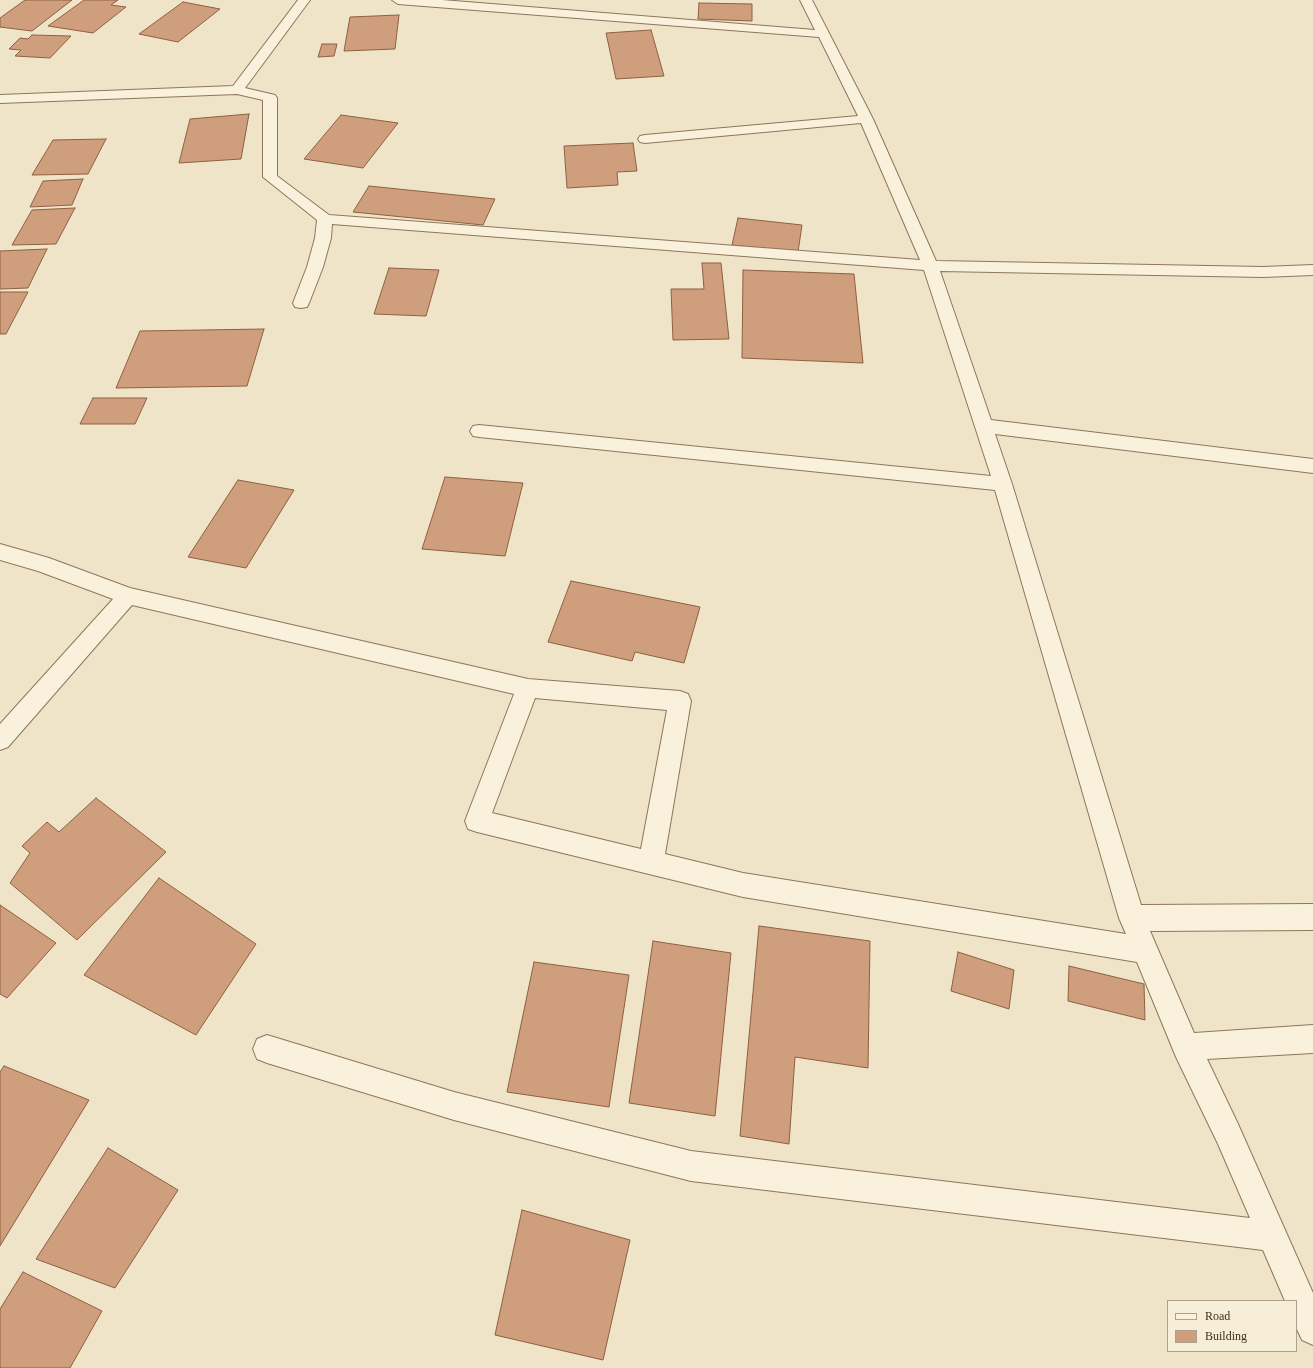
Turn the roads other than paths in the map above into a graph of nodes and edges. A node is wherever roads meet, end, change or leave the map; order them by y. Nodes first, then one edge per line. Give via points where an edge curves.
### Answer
1 (304, 0) edge
2 (398, 0) edge
3 (806, 0) edge
4 (822, 34) junction
5 (237, 90) junction
6 (0, 99) edge
7 (866, 119) junction
8 (645, 139) dead end
9 (325, 219) junction
10 (930, 266) junction
11 (1313, 270) edge
12 (301, 302) dead end
13 (984, 426) junction
14 (479, 431) dead end
15 (1313, 466) edge
16 (1003, 484) junction
17 (0, 552) edge
18 (128, 596) junction
19 (528, 688) junction
20 (0, 740) edge
21 (651, 863) junction
22 (1313, 917) edge
23 (1132, 918) junction
24 (1145, 950) junction
25 (1313, 1039) edge
26 (1186, 1048) junction
27 (267, 1049) dead end
28 (1272, 1236) junction
29 (1313, 1329) edge

1 - 5 street
2 - 4 street
3 - 4 street
4 - 7 street
5 - 6 street
5 - 9 street via 270,98 270,177
7 - 8 street
7 - 10 street
9 - 10 street
9 - 12 street via 315,267
10 - 11 street via 1263,272
10 - 13 street
13 - 15 street
13 - 16 street
14 - 16 street
16 - 23 street
17 - 18 street via 42,564
18 - 19 street
18 - 20 street
19 - 21 street via 680,700
19 - 21 street via 477,821
21 - 24 street via 743,885
22 - 23 street
23 - 24 street
24 - 26 street
25 - 26 street
26 - 28 street via 1228,1134
27 - 28 street via 454,1106 691,1166
28 - 29 street

